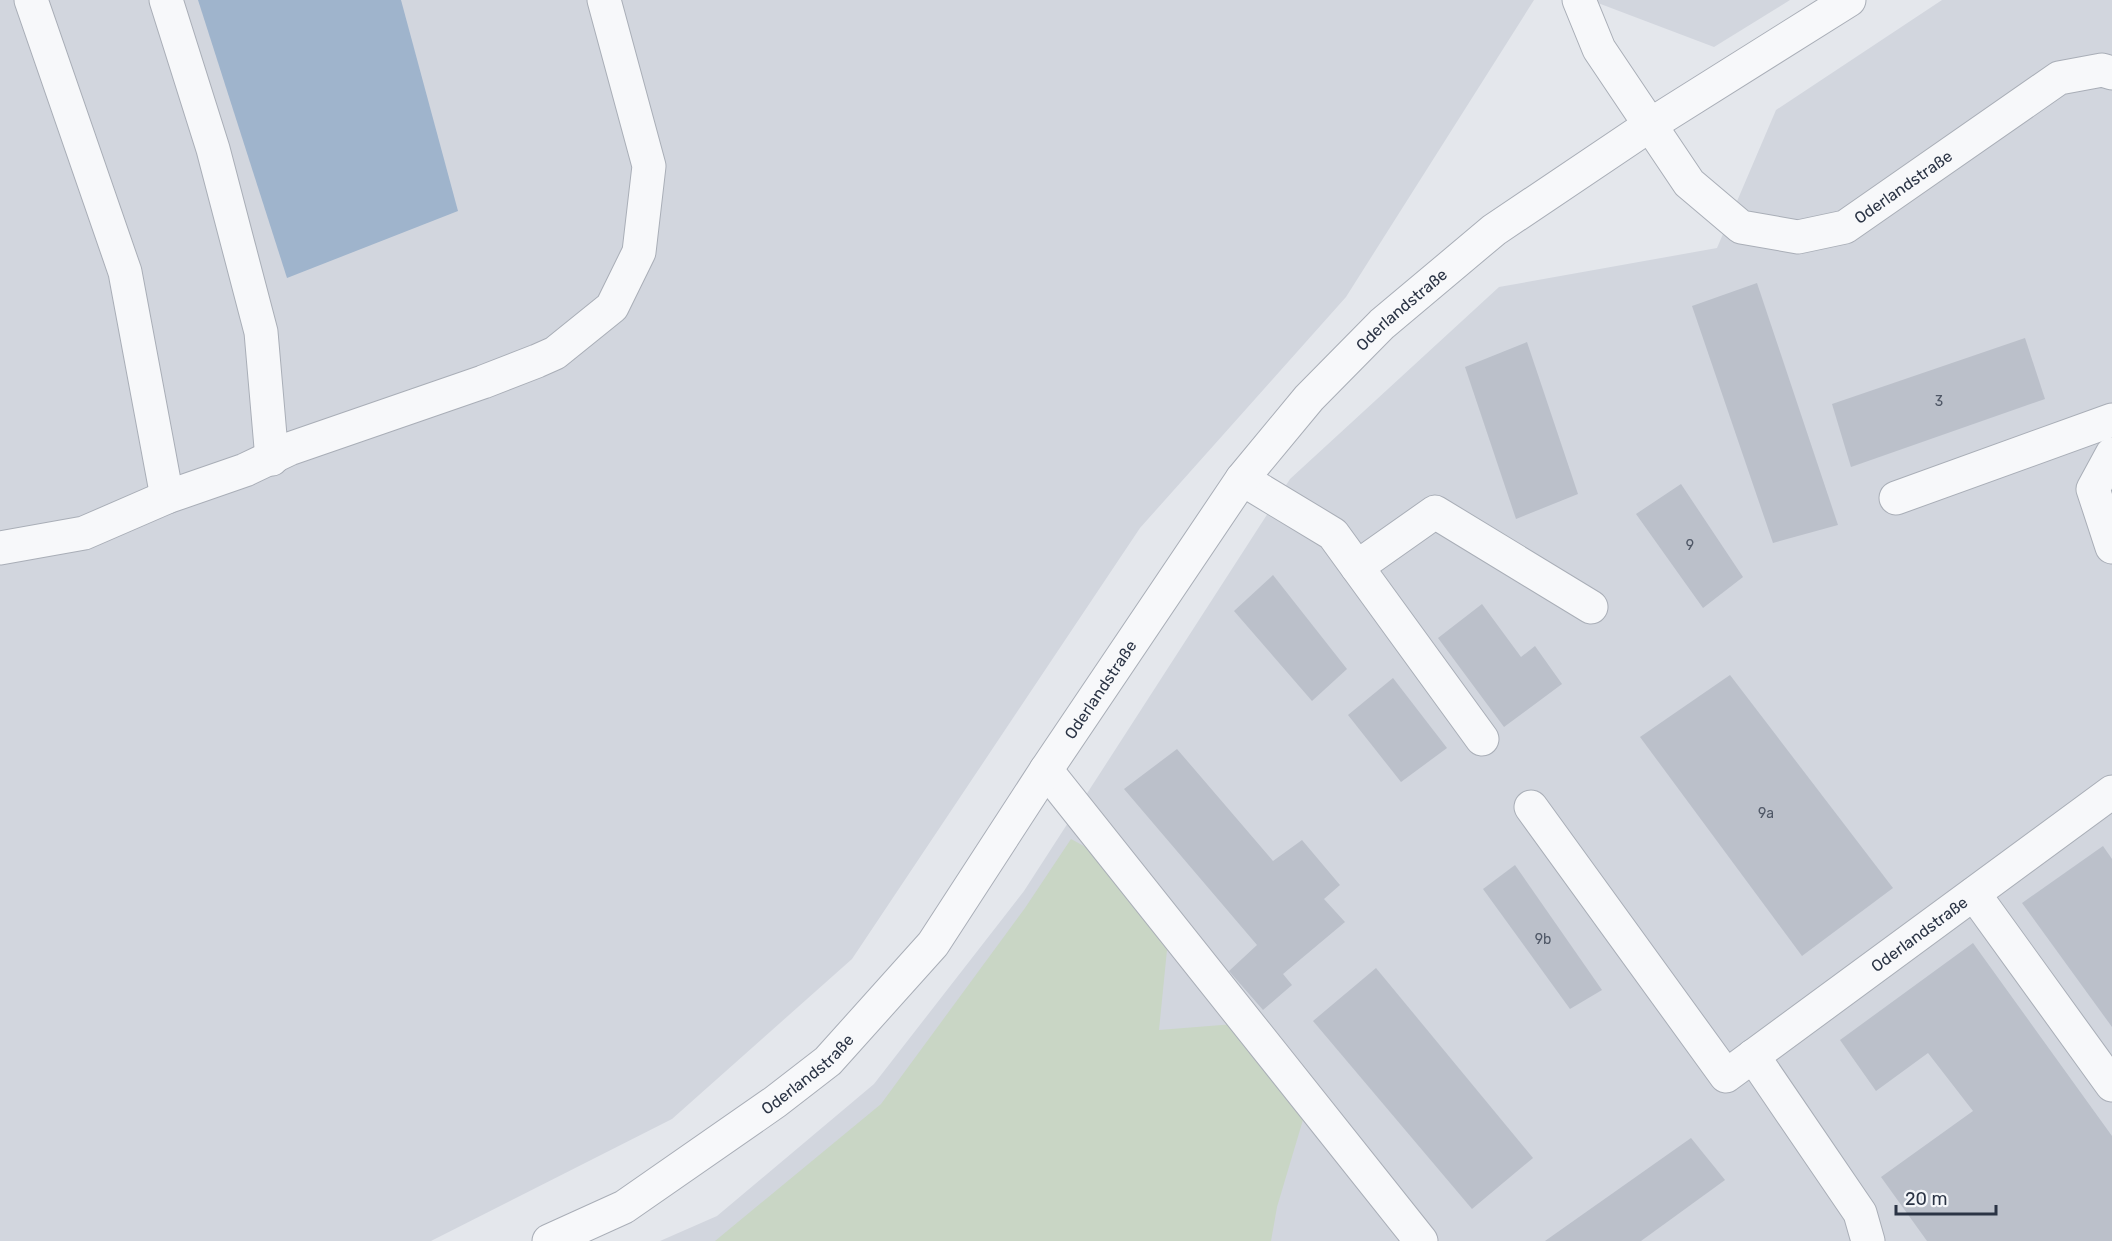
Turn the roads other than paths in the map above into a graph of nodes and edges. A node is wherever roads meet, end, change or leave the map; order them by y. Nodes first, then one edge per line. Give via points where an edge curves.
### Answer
1 (31, 0) edge
2 (166, 0) edge
3 (604, 0) edge
4 (1579, 0) edge
5 (1849, 0) edge
6 (2112, 73) edge
7 (1650, 125) junction
8 (2112, 420) edge
9 (2112, 454) edge
10 (272, 459) junction
11 (1242, 479) junction
12 (167, 497) junction
13 (1896, 498) dead end
14 (2112, 547) edge
15 (0, 548) edge
16 (1357, 567) junction
17 (1591, 607) dead end
18 (1482, 739) dead end
19 (1046, 770) junction
20 (2112, 792) edge
21 (1531, 807) dead end
22 (1974, 894) junction
23 (1753, 1056) junction
24 (2112, 1085) edge
25 (549, 1241) edge
26 (1421, 1241) edge
27 (1868, 1241) edge

1 - 12 street via 125,272
2 - 10 street via 213,149 261,332
3 - 10 street via 650,166 639,252 612,307 555,353 289,449
4 - 7 street, Oderlandstraße via 1599,49
5 - 7 street, Oderlandstraße
6 - 7 street, Oderlandstraße via 2102,70 2059,78 1845,227 1798,237 1741,227 1689,183
7 - 11 street, Oderlandstraße via 1494,230 1382,324 1309,399
8 - 13 street
9 - 14 street via 2093,489
10 - 12 street
11 - 16 street via 1334,534
11 - 19 street, Oderlandstraße
12 - 15 street via 84,533
16 - 17 street via 1435,512
16 - 18 street
19 - 25 street, Oderlandstraße via 933,944 828,1061 776,1102 624,1207
19 - 26 street
20 - 22 street, Oderlandstraße
21 - 23 street, Oderlandstraße via 1726,1076
22 - 23 street, Oderlandstraße
22 - 24 street
23 - 27 street via 1860,1213

